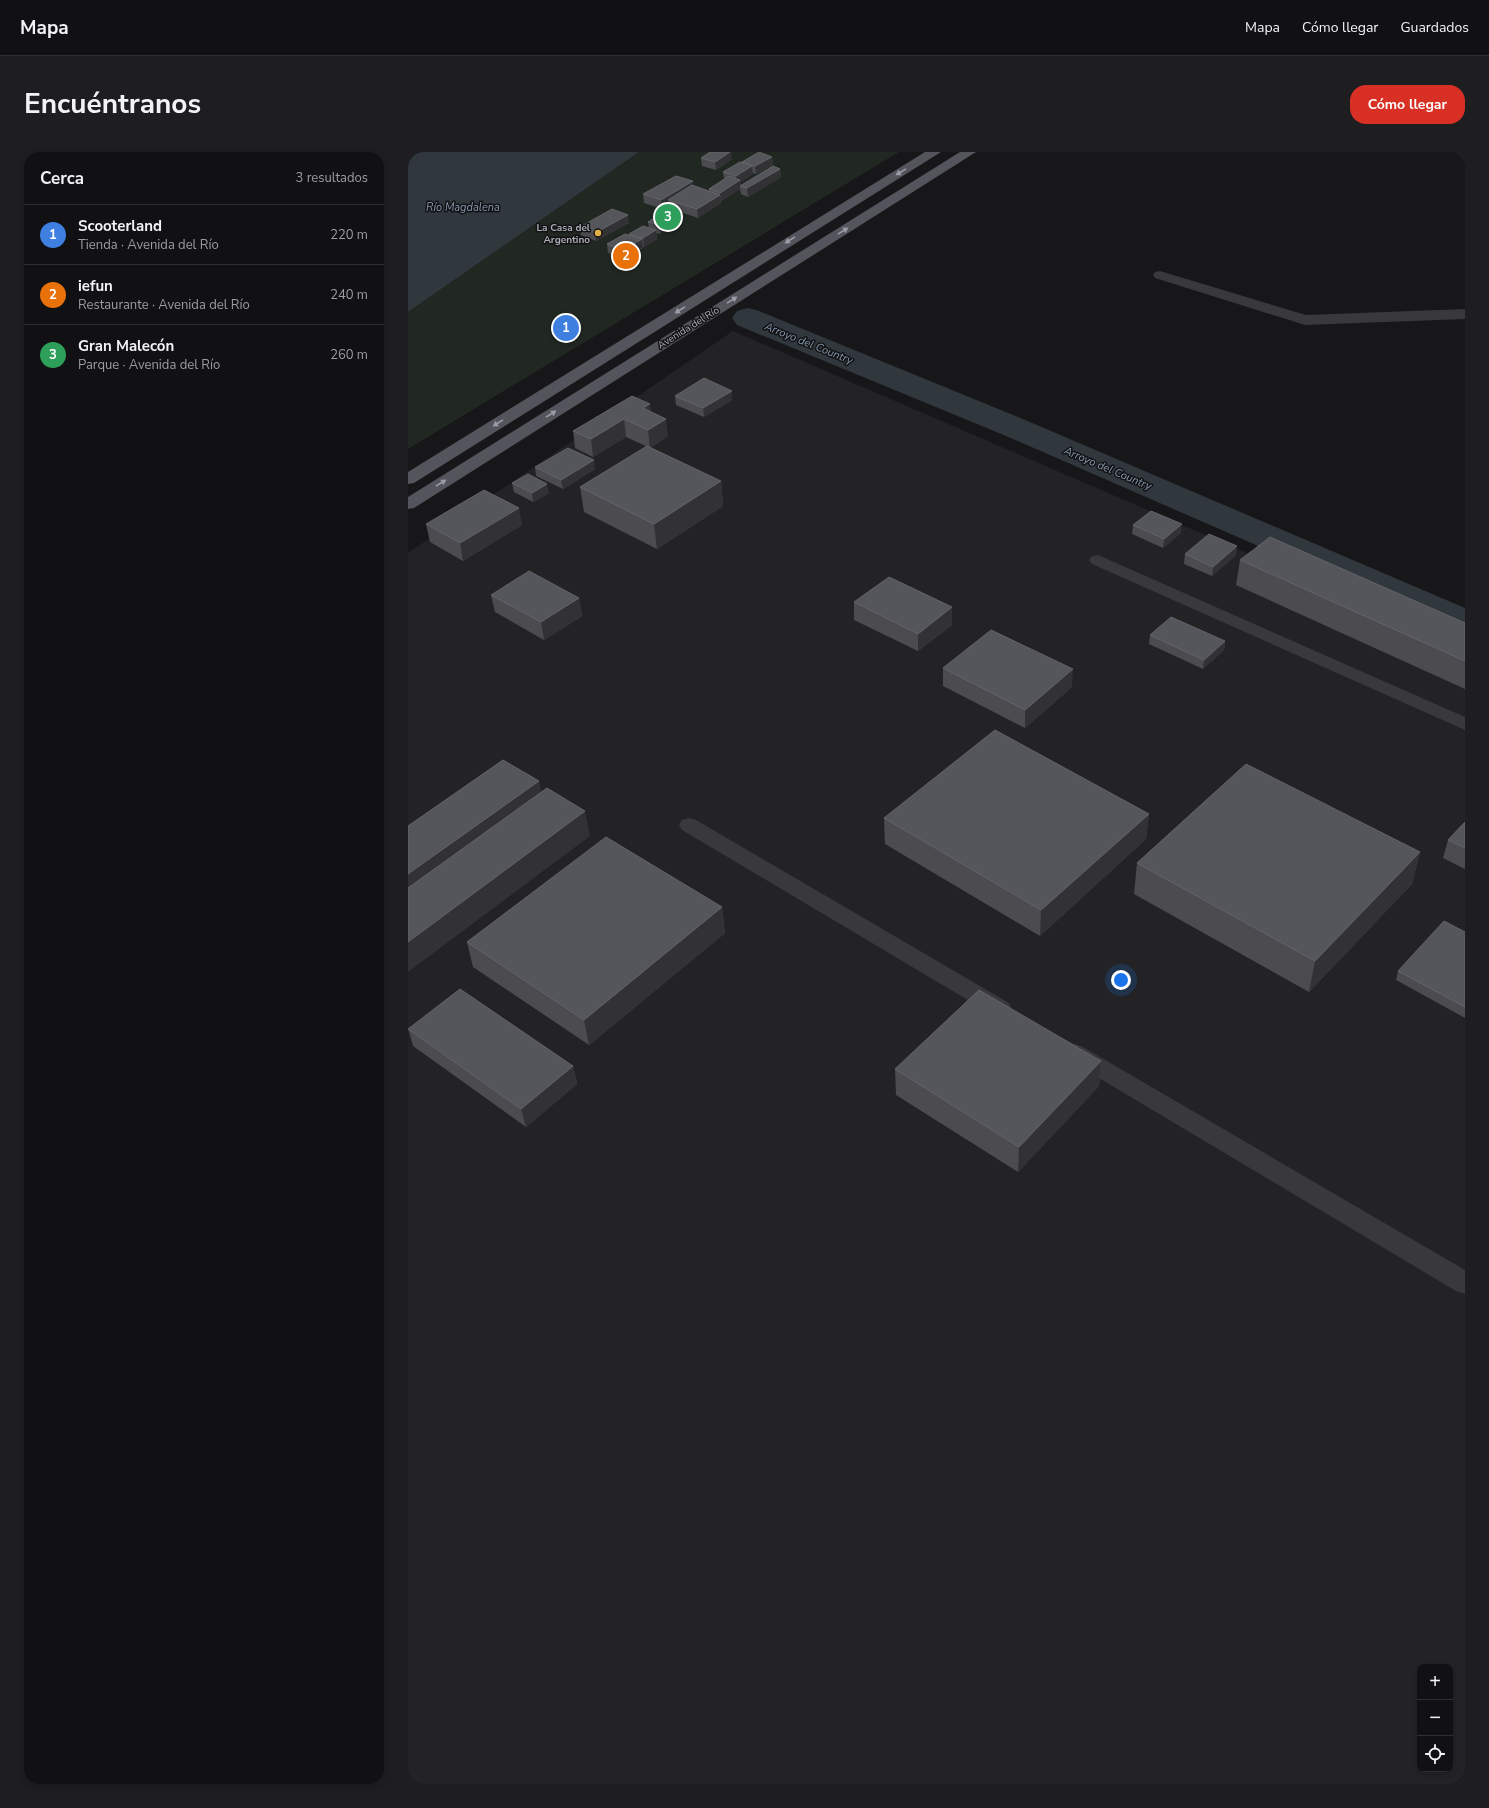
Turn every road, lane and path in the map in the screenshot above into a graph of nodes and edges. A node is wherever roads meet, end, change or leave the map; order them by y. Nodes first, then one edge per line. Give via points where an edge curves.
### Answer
1 (934, 152) edge
2 (969, 152) edge
3 (1160, 275) dead end
4 (1465, 314) edge
5 (408, 479) edge
6 (408, 504) edge
7 (1098, 560) dead end
8 (1465, 724) edge
9 (689, 825) dead end
10 (1019, 1019) edge
11 (1060, 1044) edge
12 (1465, 1283) edge

1 -> 5 main road, Avenida del Río
6 -> 2 main road, Avenida del Río
3 - 4 street via 1305,320
7 - 8 street
9 - 10 street
11 - 12 street

